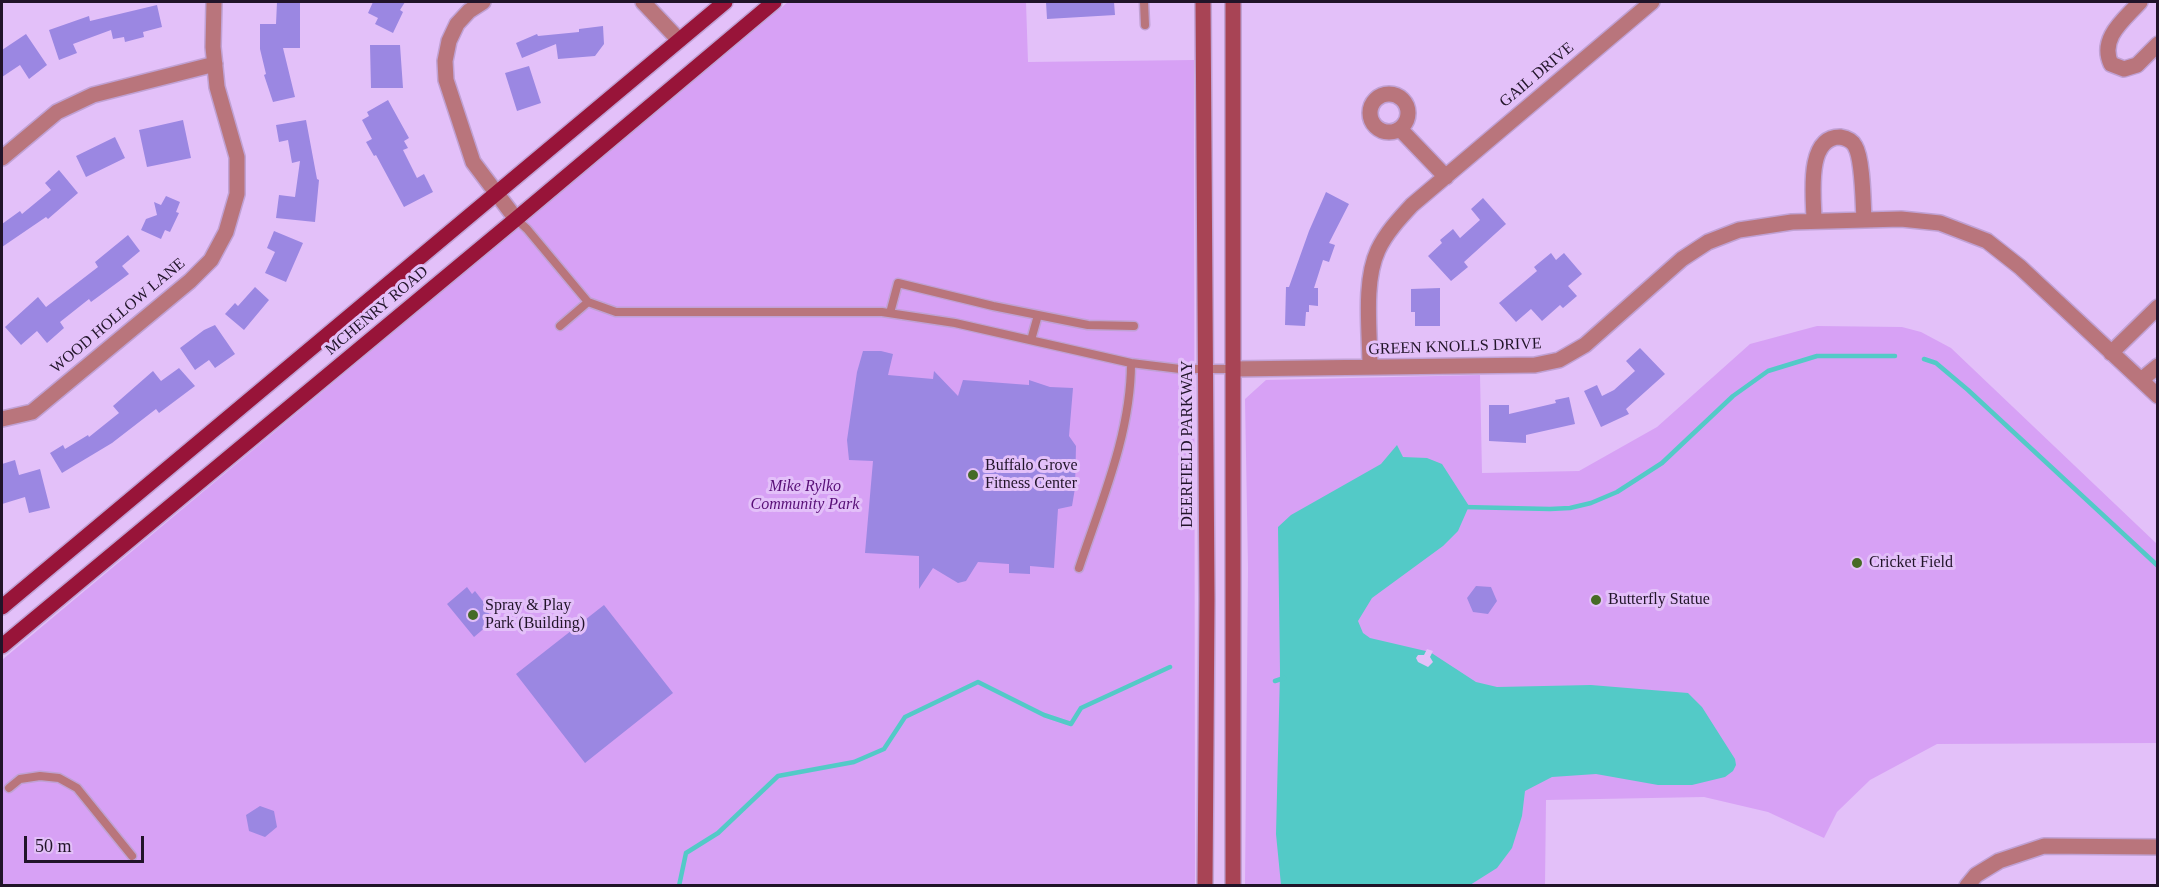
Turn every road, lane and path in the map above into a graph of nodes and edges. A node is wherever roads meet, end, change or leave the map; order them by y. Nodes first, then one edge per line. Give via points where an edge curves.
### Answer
1 (214, 2) edge
2 (483, 2) edge
3 (643, 2) edge
4 (725, 2) edge
5 (774, 2) edge
6 (1144, 2) edge
7 (1203, 2) edge
8 (1233, 2) edge
9 (1652, 2) edge
10 (2140, 2) edge
11 (1145, 25) dead end
12 (680, 40) junction
13 (2157, 44) edge
14 (214, 63) junction
15 (1400, 129) dead end
16 (2, 158) edge
17 (1446, 177) junction
18 (496, 193) junction
19 (516, 219) junction
20 (1864, 220) junction
21 (1814, 221) junction
22 (588, 302) junction
23 (2157, 306) edge
24 (890, 313) junction
25 (1038, 315) junction
26 (560, 326) dead end
27 (1134, 326) dead end
28 (1031, 340) junction
29 (2111, 353) junction
30 (1131, 363) junction
31 (2157, 366) edge
32 (1370, 367) junction
33 (1205, 369) junction
34 (1232, 369) junction
35 (2141, 380) junction
36 (2157, 396) edge
37 (2, 419) edge
38 (1079, 568) dead end
39 (2, 607) edge
40 (2, 646) edge
41 (9, 788) dead end
42 (2157, 847) edge
43 (132, 856) dead end
44 (1206, 885) edge
45 (1233, 885) edge
46 (1967, 885) edge

1 - 14 street, WOOD HOLLOW LANE
2 - 18 street via 457,24 445,61 446,80 473,162
3 - 12 street
4 - 12 main road, MCHENRY ROAD
5 - 19 main road, MCHENRY ROAD
6 - 11 lane
7 - 33 main road, DEERFIELD PARKWAY
8 - 34 main road
9 - 17 street, GAIL DRIVE
10 - 13 street via 2110,37 2106,53 2111,64 2124,69 2138,64
12 - 18 main road, MCHENRY ROAD
14 - 16 street via 93,95 57,112
14 - 37 street, WOOD HOLLOW LANE via 237,157 237,195 226,232 211,260 32,412
15 - 17 street
17 - 32 street, GAIL DRIVE via 1412,205 1377,251 1369,281
18 - 19 street
18 - 39 main road, MCHENRY ROAD
19 - 22 lane
19 - 40 main road, MCHENRY ROAD
20 - 21 street, GREEN KNOLLS DRIVE
20 - 21 street via 1858,153 1851,141 1843,137 1823,144 1816,156
20 - 29 street, GREEN KNOLLS DRIVE via 1940,223 1987,241
21 - 32 street, GREEN KNOLLS DRIVE via 1764,225 1708,242 1682,259 1585,345 1559,360 1535,365
22 - 24 lane via 616,312
22 - 26 lane
23 - 29 street
24 - 25 lane via 898,283
24 - 28 lane
25 - 27 lane via 1088,325
25 - 28 lane
28 - 30 lane
29 - 35 street, GREEN KNOLLS DRIVE
30 - 33 lane
30 - 38 lane via 1128,405 1114,464
31 - 35 street
32 - 34 street, GREEN KNOLLS DRIVE
33 - 34 lane
33 - 44 main road, DEERFIELD PARKWAY
34 - 45 main road
35 - 36 street, GREEN KNOLLS DRIVE
41 - 43 lane via 20,779 59,778 77,788
42 - 46 street via 2044,846 1999,861

